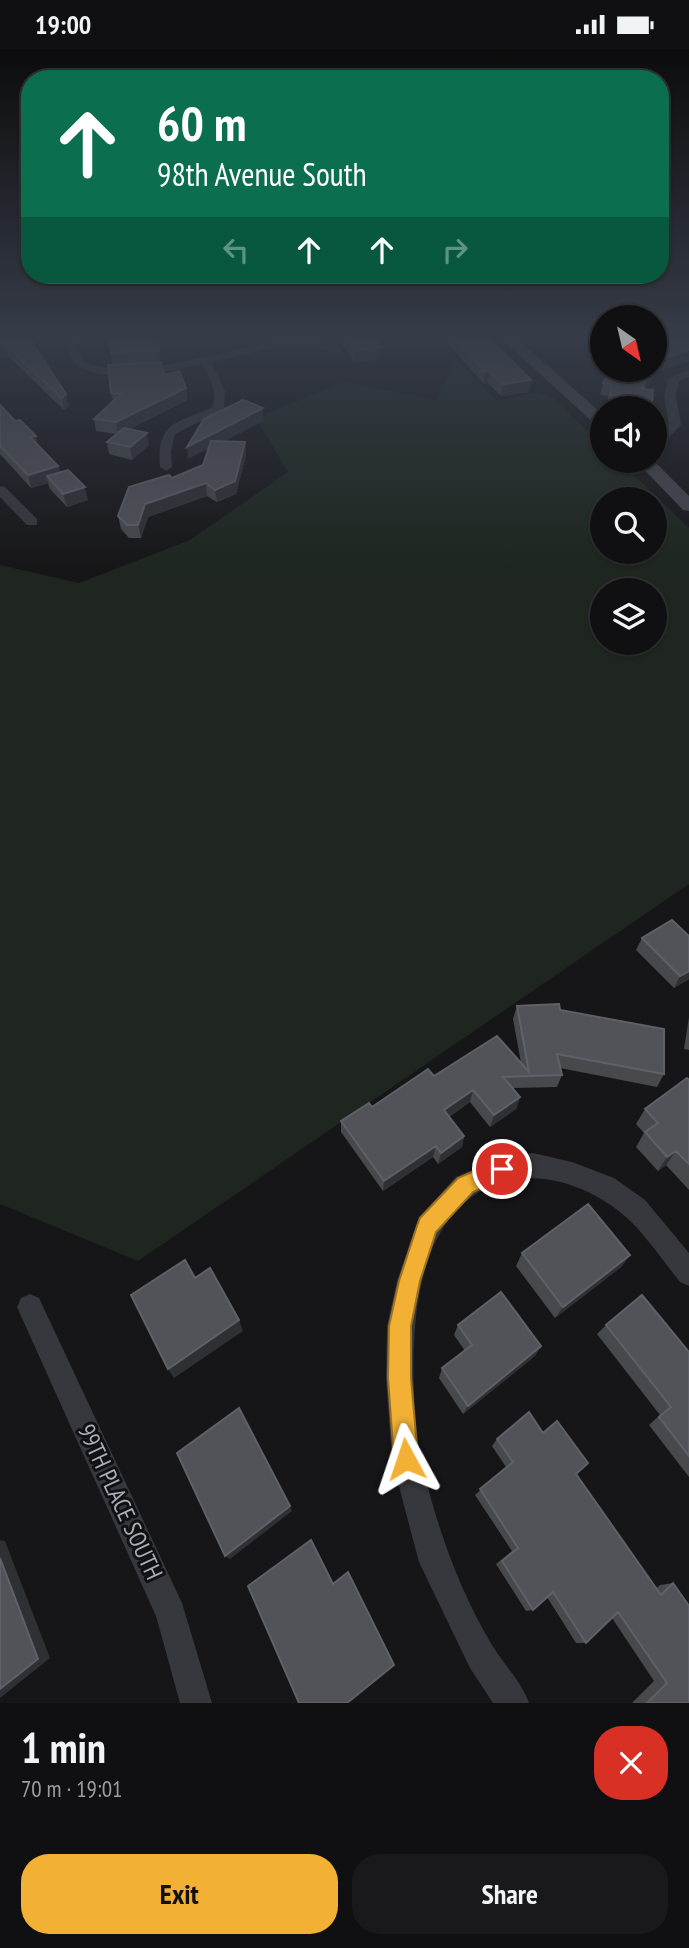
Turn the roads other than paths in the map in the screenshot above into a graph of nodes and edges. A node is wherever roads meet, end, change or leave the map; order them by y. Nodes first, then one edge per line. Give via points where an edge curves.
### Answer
1 (202, 415) edge
2 (674, 415) edge
3 (667, 433) edge
4 (166, 467) dead end
5 (656, 473) edge
6 (0, 490) edge
7 (689, 506) edge
8 (32, 522) dead end
9 (466, 1185) joint
10 (689, 1273) edge
11 (30, 1307) dead end
12 (196, 1703) edge
13 (513, 1703) edge

1 - 4 street via 180,424 168,435 163,446
2 - 3 street via 676,425
5 - 7 street
6 - 8 street
9 - 10 street via 502,1169 533,1165 605,1186 636,1209
9 - 13 street via 428,1226 400,1326 406,1459 434,1562 481,1657
11 - 12 street, 99TH PLACE SOUTH via 171,1614

